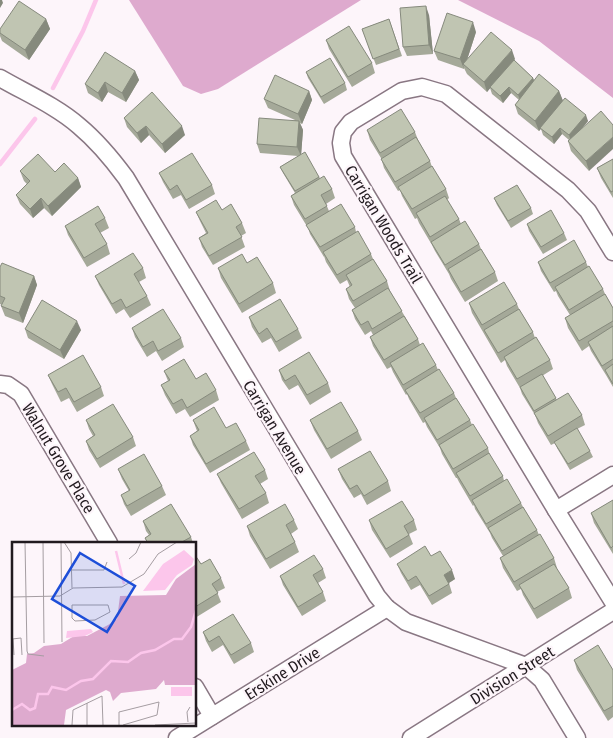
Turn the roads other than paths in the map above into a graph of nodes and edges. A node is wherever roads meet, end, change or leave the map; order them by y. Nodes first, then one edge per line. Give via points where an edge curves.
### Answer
1 (0, 78) edge
2 (613, 252) edge
3 (0, 384) edge
4 (613, 475) edge
5 (556, 510) junction
6 (108, 542) edge
7 (613, 602) edge
8 (387, 608) junction
9 (613, 611) edge
10 (526, 666) junction
11 (196, 689) edge
12 (212, 716) junction
13 (177, 738) edge
14 (411, 738) edge
15 (578, 738) edge

1 - 8 street, Carrigan Avenue via 79,125 126,178 364,577
2 - 5 street, Carrigan Woods Trail via 588,210 568,190 446,94 422,87 402,91 351,122 343,132 343,156
3 - 6 street, Walnut Grove Place via 8,385 21,394
4 - 5 street
5 - 7 street, Carrigan Woods Trail
8 - 10 street, Carrigan Avenue via 415,626
8 - 12 street, Erskine Drive
9 - 10 street, Division Street
10 - 14 street, Division Street
10 - 15 street, Carrigan Avenue via 542,680
11 - 12 street
12 - 13 street, Erskine Drive

